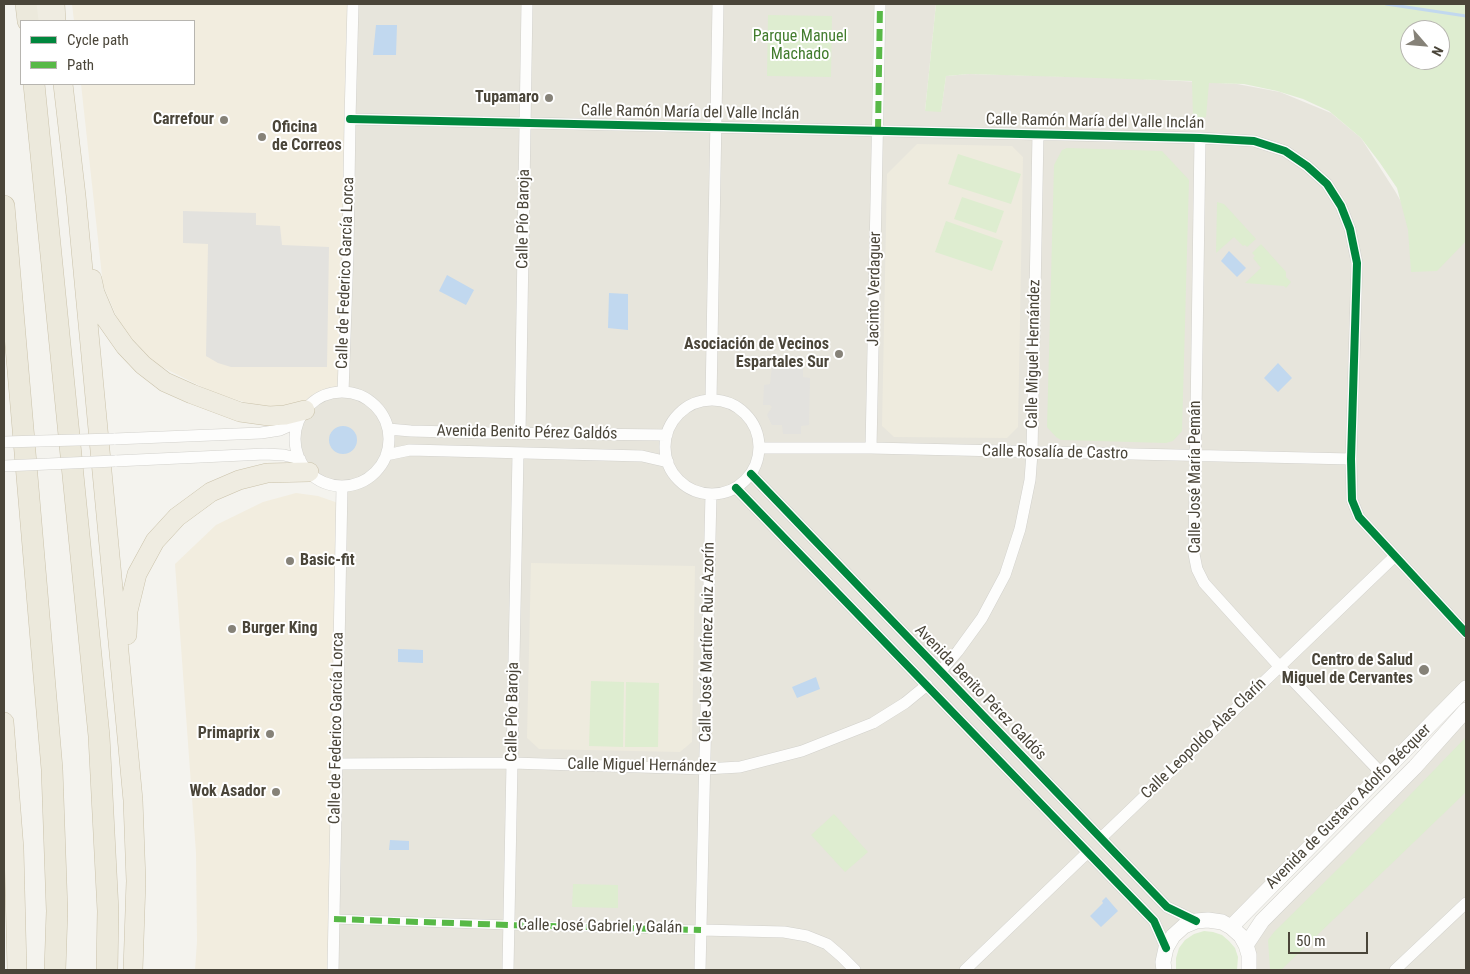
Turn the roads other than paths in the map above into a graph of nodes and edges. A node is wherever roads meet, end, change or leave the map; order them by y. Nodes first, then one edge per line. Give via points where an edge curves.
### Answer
1 (26, 4) edge
2 (39, 4) edge
3 (54, 4) edge
4 (353, 4) edge
5 (527, 4) edge
6 (718, 4) edge
7 (880, 4) edge
8 (28, 20) edge
9 (40, 20) edge
10 (56, 20) edge
11 (34, 85) edge
12 (43, 85) edge
13 (63, 85) edge
14 (350, 119) junction
15 (526, 123) junction
16 (716, 127) junction
17 (878, 130) junction
18 (1038, 134) junction
19 (1200, 138) junction
20 (76, 196) junction
21 (4, 206) edge
22 (49, 226) junction
23 (343, 392) junction
24 (711, 400) junction
25 (302, 416) junction
26 (388, 429) junction
27 (520, 434) junction
28 (667, 435) junction
29 (4, 442) edge
30 (759, 448) junction
31 (871, 448) junction
32 (1032, 453) junction
33 (518, 454) junction
34 (386, 455) junction
35 (1195, 455) junction
36 (1351, 459) junction
37 (668, 462) junction
38 (4, 466) edge
39 (304, 466) junction
40 (751, 474) junction
41 (342, 486) junction
42 (736, 488) junction
43 (711, 494) junction
44 (1394, 557) junction
45 (1466, 633) edge
46 (1279, 666) junction
47 (941, 671) junction
48 (927, 685) junction
49 (1466, 688) edge
50 (1466, 710) edge
51 (4, 728) edge
52 (512, 763) junction
53 (336, 764) junction
54 (704, 769) junction
55 (1382, 774) junction
56 (133, 800) junction
57 (1101, 838) junction
58 (1086, 852) junction
59 (1466, 905) edge
60 (334, 919) junction
61 (1196, 921) junction
62 (508, 925) junction
63 (1231, 927) junction
64 (701, 930) junction
65 (1246, 945) junction
66 (1166, 948) junction
67 (17, 970) edge
68 (55, 970) edge
69 (107, 970) edge
70 (133, 970) edge
71 (333, 970) edge
72 (508, 970) edge
73 (700, 970) edge
74 (855, 970) edge
75 (965, 970) edge
76 (1164, 970) edge
77 (1249, 970) edge
78 (1396, 970) edge

1 - 8 highway
2 - 9 highway
3 - 10 highway
4 - 14 street, Calle de Federico García Lorca
5 - 15 street, Calle Pío Baroja
6 - 16 street
7 - 17 street, Jacinto Verdaguer
11 - 22 highway
12 - 22 highway
13 - 20 highway
14 - 15 street, Calle Ramón María del Valle Inclán
14 - 23 street, Calle de Federico García Lorca
15 - 16 street, Calle Ramón María del Valle Inclán
15 - 27 street, Calle Pío Baroja
16 - 17 street, Calle Ramón María del Valle Inclán
16 - 24 street
17 - 18 street, Calle Ramón María del Valle Inclán
17 - 31 street, Jacinto Verdaguer
18 - 19 street, Calle Ramón María del Valle Inclán
18 - 32 street, Calle Miguel Hernández
19 - 35 street, Calle José María Pemán
19 - 36 street, Calle Ramón María del Valle Inclán via 1254,141 1285,151 1327,184 1341,206 1357,263
20 - 25 highway via 95,293 106,319 143,365 165,382 240,412
20 - 56 highway
21 - 68 highway via 52,769 57,911
22 - 69 highway via 99,736 108,911
23 - 25 street via 316,400
23 - 26 street via 372,402
24 - 28 street via 690,406 678,415
24 - 30 street via 740,409 751,420
25 - 29 street, bridge via 280,430 261,433
25 - 39 street via 295,444
26 - 27 street, Avenida Benito Pérez Galdós
26 - 34 street
27 - 28 street, Avenida Benito Pérez Galdós
28 - 37 street
30 - 31 street, Calle Rosalía de Castro
30 - 40 street
31 - 32 street, Calle Rosalía de Castro
32 - 35 street, Calle Rosalía de Castro
32 - 47 street, Calle Miguel Hernández via 1020,529 1005,575 982,618
33 - 34 street, Avenida Benito Pérez Galdós via 410,450
33 - 37 street, Avenida Benito Pérez Galdós via 642,456
33 - 52 street, Calle Pío Baroja
34 - 41 street via 369,477 356,484
35 - 36 street, Calle Rosalía de Castro
35 - 46 street, Calle José María Pemán via 1194,554 1197,569 1204,584
36 - 44 street, Calle Ramón María del Valle Inclán via 1352,500 1358,517
37 - 43 street via 682,483 692,490
38 - 39 street, bridge via 262,454 284,455
39 - 41 street via 323,482
39 - 56 highway via 239,480 211,492 177,517 155,541 137,574 128,611 127,645 137,773
40 - 42 street
40 - 47 street, Avenida Benito Pérez Galdós
41 - 53 street, Calle de Federico García Lorca
42 - 43 street
42 - 48 street, Avenida Benito Pérez Galdós
43 - 54 street, Calle José Martínez Ruiz Azorín
44 - 45 street, Calle Ramón María del Valle Inclán
44 - 46 street, Calle Leopoldo Alas Clarín
46 - 55 street, Calle José María Pemán
46 - 57 street, Calle Leopoldo Alas Clarín
47 - 57 street, Avenida Benito Pérez Galdós
48 - 54 street, Calle Miguel Hernández via 873,723 802,751 740,767
48 - 58 street, Avenida Benito Pérez Galdós
49 - 55 street, Avenida de Gustavo Adolfo Bécquer
50 - 65 street, Avenida de Gustavo Adolfo Bécquer via 1415,767 1262,921
51 - 67 highway via 14,849
52 - 53 street, Calle Miguel Hernández
52 - 54 street, Calle Miguel Hernández
52 - 62 street, Calle Pío Baroja
53 - 60 street, Calle de Federico García Lorca
54 - 64 street, Calle José Martínez Ruiz Azorín
55 - 63 street, Avenida de Gustavo Adolfo Bécquer
56 - 70 highway via 136,881
57 - 61 street, Avenida Benito Pérez Galdós via 1166,907
58 - 66 street, Avenida Benito Pérez Galdós via 1154,921
58 - 75 street
59 - 78 street
60 - 62 street, Calle José Gabriel y Galán
60 - 71 street, Calle de Federico García Lorca
61 - 63 street via 1222,922
61 - 66 street via 1184,926
62 - 64 street, Calle José Gabriel y Galán
62 - 72 street, Calle Pío Baroja
63 - 65 street
64 - 73 street, Calle José Martínez Ruiz Azorín
64 - 74 street, Calle José Gabriel y Galán via 784,932 807,936 827,944
65 - 77 street
66 - 76 street

